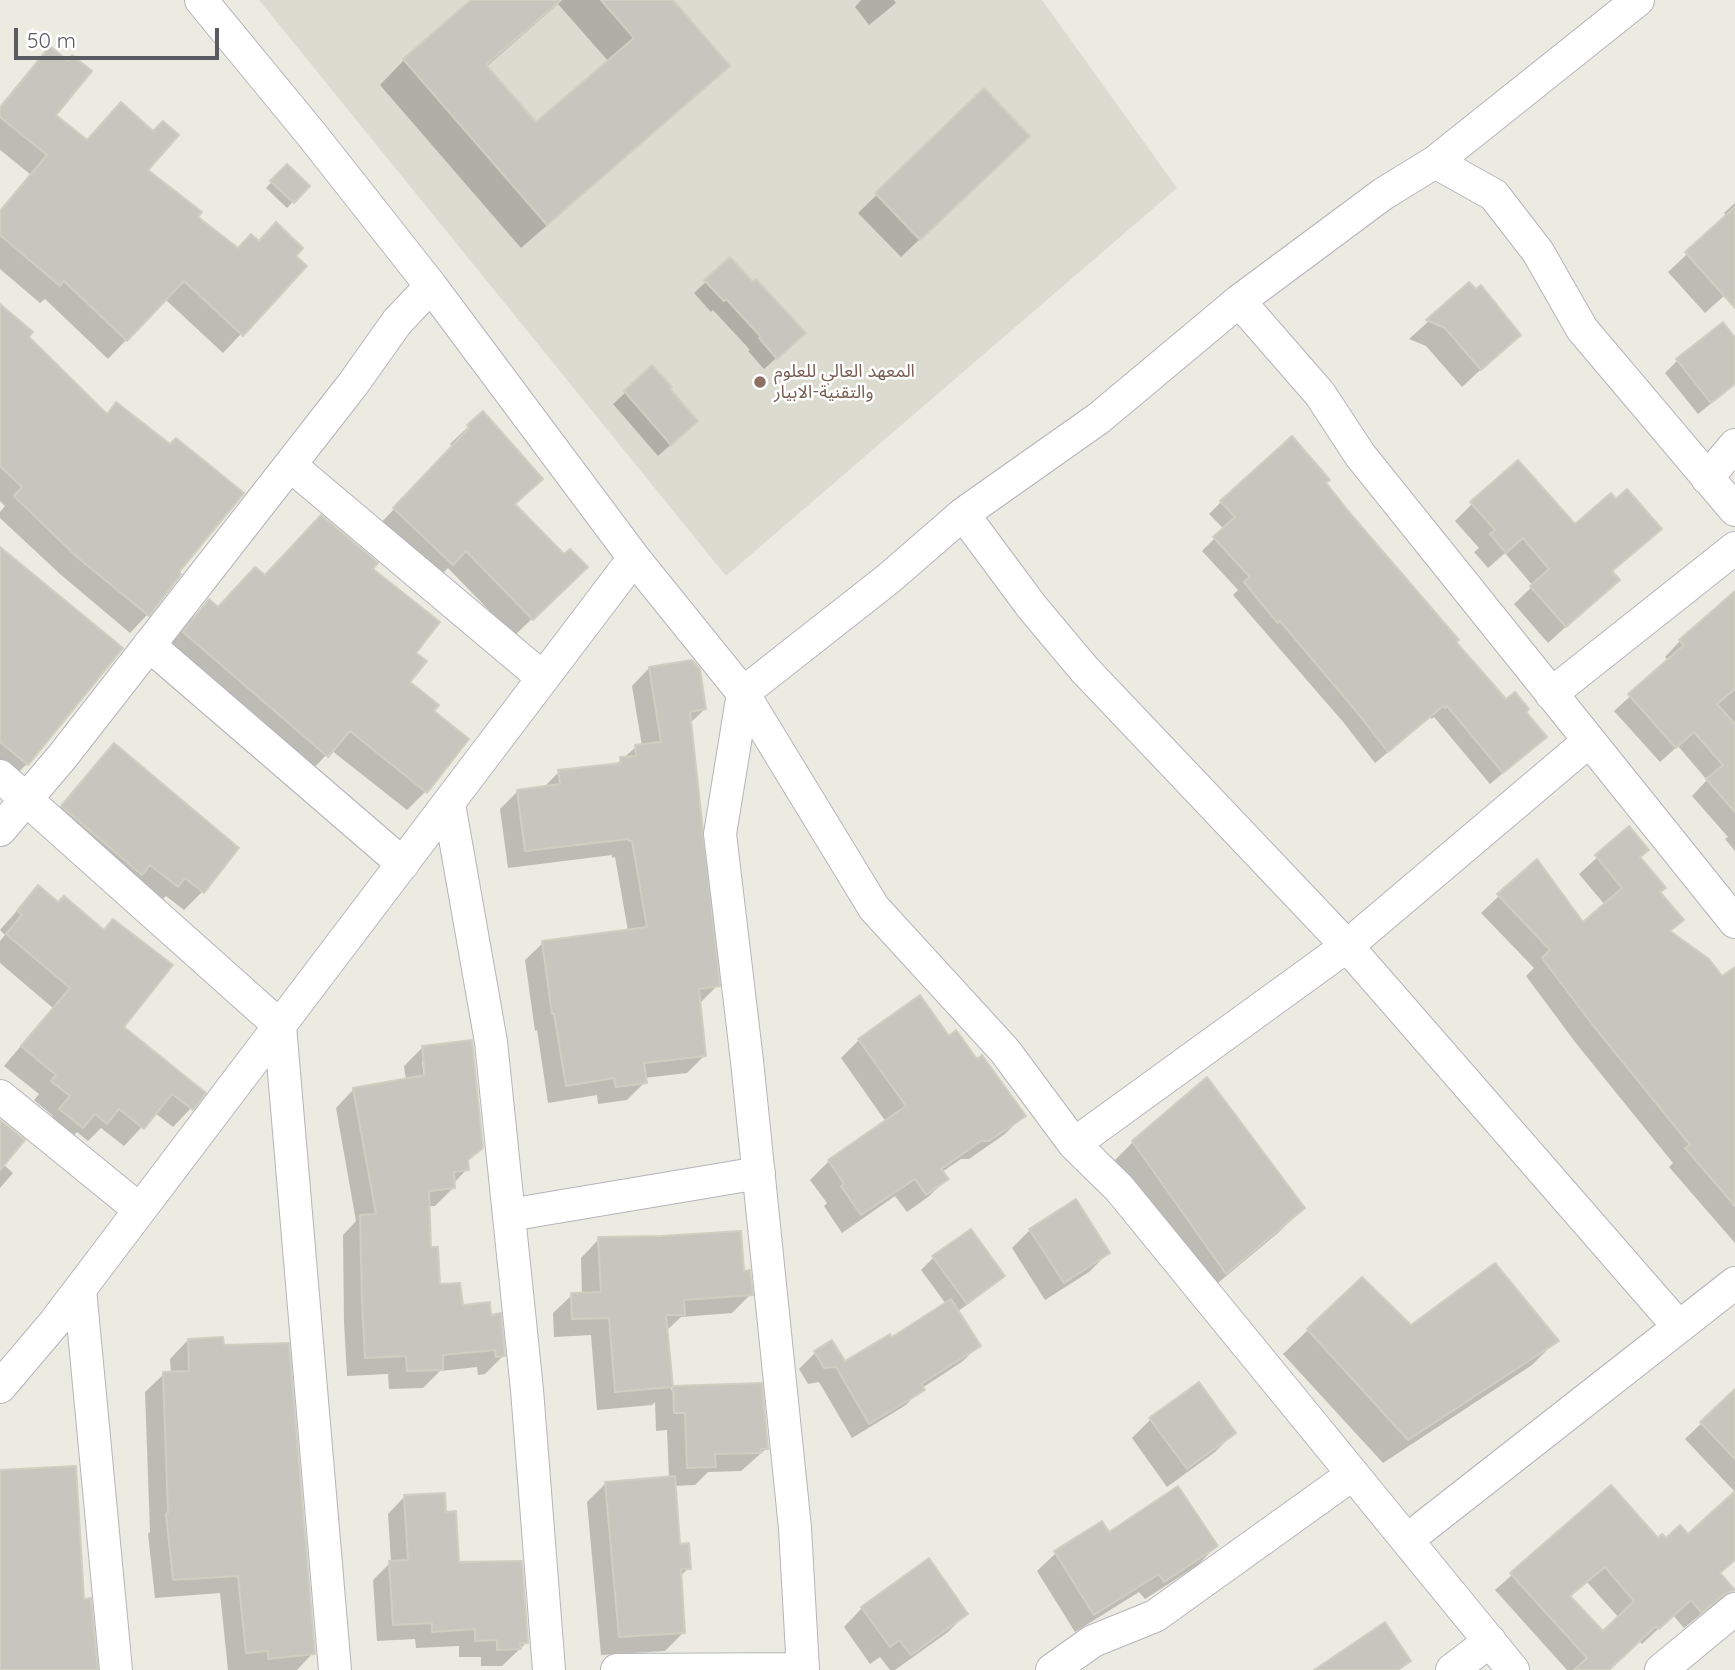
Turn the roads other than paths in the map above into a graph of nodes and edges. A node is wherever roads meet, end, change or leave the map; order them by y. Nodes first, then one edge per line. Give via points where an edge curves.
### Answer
1 (201, 0) edge
2 (1638, 0) edge
3 (1436, 162) junction
4 (431, 286) junction
5 (1239, 302) junction
6 (1735, 445) edge
7 (290, 465) junction
8 (1707, 478) junction
9 (1735, 510) edge
10 (963, 514) junction
11 (1735, 548) edge
12 (634, 558) junction
13 (149, 645) junction
14 (543, 678) junction
15 (743, 693) junction
16 (1551, 694) junction
17 (1589, 741) junction
18 (0, 776) edge
19 (25, 799) junction
20 (449, 804) junction
21 (0, 830) edge
22 (403, 864) junction
23 (1735, 922) edge
24 (1347, 946) junction
25 (280, 1026) junction
26 (0, 1096) edge
27 (1074, 1144) junction
28 (759, 1173) junction
29 (140, 1210) junction
30 (509, 1215) junction
31 (1735, 1283) edge
32 (80, 1289) junction
33 (1679, 1327) junction
34 (2, 1380) edge
35 (1353, 1474) junction
36 (1407, 1540) junction
37 (1735, 1609) edge
38 (1490, 1641) junction
39 (116, 1670) edge
40 (335, 1670) edge
41 (549, 1670) edge
42 (617, 1670) edge
43 (803, 1670) edge
44 (1052, 1670) edge
45 (1452, 1670) edge
46 (1513, 1670) edge
47 (1661, 1670) edge

1 - 4 street
2 - 3 street
3 - 5 street via 1383,194
3 - 8 street via 1494,195 1538,252 1582,329
4 - 7 street via 397,322
4 - 12 street
5 - 10 street via 1099,418
5 - 16 street via 1320,394 1360,455
6 - 8 street
7 - 13 street
7 - 14 street
8 - 9 street
10 - 15 street
10 - 24 street via 1084,668
11 - 16 street
12 - 14 street
12 - 15 street
13 - 19 street
13 - 22 street
14 - 20 street
15 - 27 street via 874,908 1005,1051
15 - 28 street via 720,834
16 - 17 street
17 - 23 street
17 - 24 street
18 - 19 street
19 - 21 street
19 - 25 street
20 - 22 street
20 - 30 street via 491,1042
22 - 25 street
24 - 27 street
24 - 33 street
25 - 29 street
25 - 40 street
26 - 29 street
27 - 35 street via 1119,1188
28 - 30 street
28 - 43 street via 795,1528
29 - 32 street
30 - 41 street
31 - 33 street
32 - 34 street
32 - 39 street
33 - 36 street
35 - 36 street
35 - 44 street via 1155,1616 1093,1641
36 - 38 street
37 - 47 street
38 - 45 street
38 - 46 street
42 - 43 street

